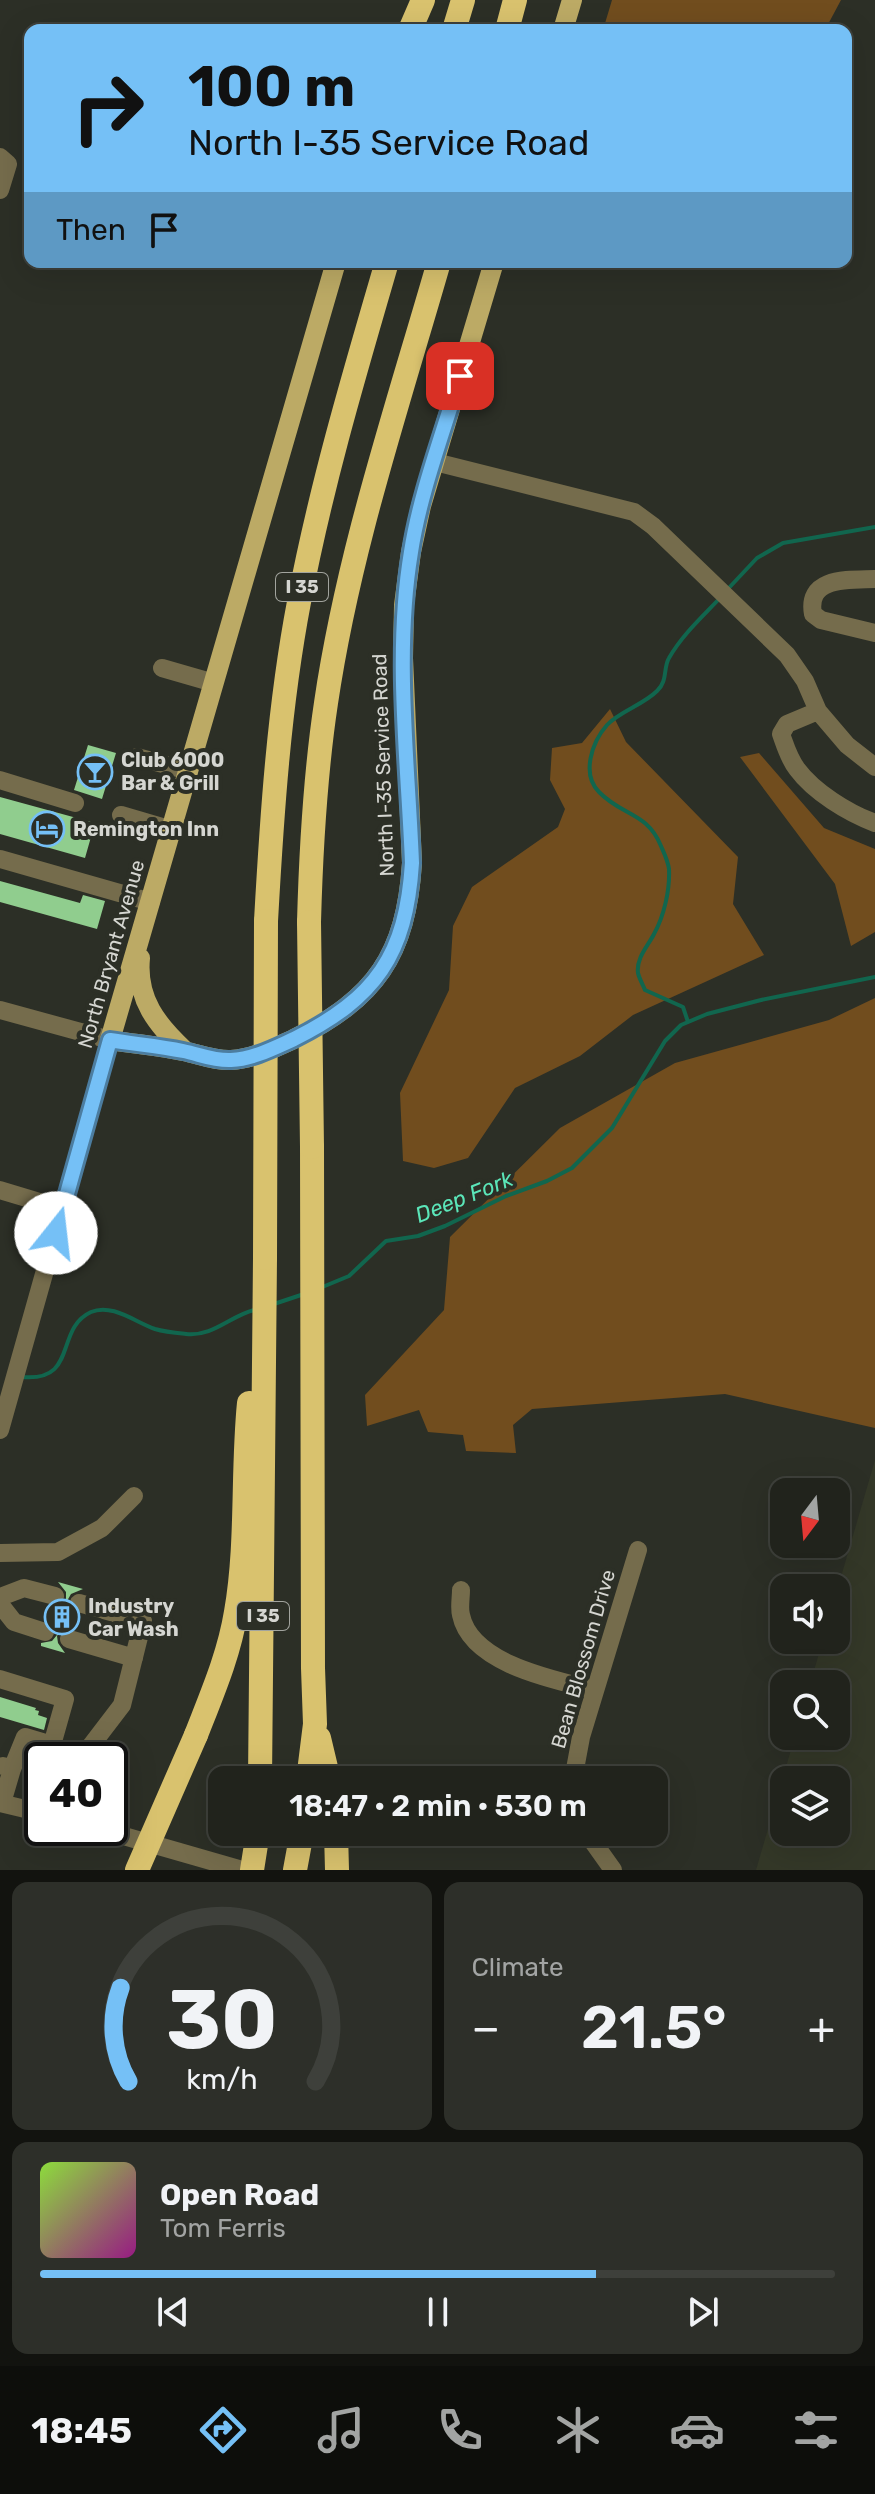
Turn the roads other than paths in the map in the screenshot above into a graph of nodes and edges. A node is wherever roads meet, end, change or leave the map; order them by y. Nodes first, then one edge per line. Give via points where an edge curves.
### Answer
1 (411, 0) edge
2 (423, 0) edge
3 (463, 0) edge
4 (515, 0) edge
5 (572, 0) edge
6 (405, 24) edge
7 (413, 24) edge
8 (456, 24) edge
9 (509, 24) edge
10 (565, 24) edge
11 (0, 157) edge
12 (0, 190) edge
13 (334, 268) edge
14 (385, 268) edge
15 (437, 268) edge
16 (492, 268) edge
17 (435, 462) junction
18 (875, 579) edge
19 (875, 633) edge
20 (162, 668) dead end
21 (214, 683) junction
22 (818, 711) junction
23 (137, 757) dead end
24 (875, 767) edge
25 (189, 771) junction
26 (0, 780) edge
27 (75, 803) dead end
28 (121, 815) dead end
29 (875, 823) edge
30 (172, 830) junction
31 (0, 859) edge
32 (151, 902) junction
33 (144, 928) junction
34 (0, 1010) edge
35 (110, 1040) junction
36 (185, 1051) junction
37 (0, 1190) edge
38 (63, 1209) junction
39 (0, 1430) edge
40 (253, 1451) junction
41 (134, 1496) dead end
42 (638, 1550) dead end
43 (0, 1553) edge
44 (461, 1590) dead end
45 (55, 1596) dead end
46 (0, 1597) edge
47 (79, 1603) dead end
48 (0, 1604) edge
49 (45, 1632) dead end
50 (69, 1639) dead end
51 (134, 1658) junction
52 (0, 1679) edge
53 (595, 1690) junction
54 (315, 1724) junction
55 (42, 1742) edge
56 (53, 1742) edge
57 (94, 1742) edge
58 (260, 1766) edge
59 (310, 1766) edge
60 (326, 1766) edge
61 (576, 1766) edge
62 (6, 1767) edge
63 (1, 1803) edge
64 (24, 1809) edge
65 (128, 1837) edge
66 (256, 1846) edge
67 (299, 1846) edge
68 (336, 1846) edge
69 (596, 1846) edge
70 (137, 1870) edge
71 (242, 1870) edge
72 (252, 1870) edge
73 (295, 1870) edge
74 (337, 1870) edge
75 (613, 1870) edge

1 - 6 main road
2 - 7 highway
3 - 8 highway
4 - 9 highway
5 - 10 main road
11 - 12 street via 8,164
13 - 21 main road, North Bryant Avenue
14 - 40 highway, I 35, bridge via 334,445 299,603 276,766 266,921 265,1258
15 - 54 highway, I 35, bridge via 361,536 338,634 318,764 309,922
16 - 17 main road, North I-35 Service Road
17 - 22 street via 634,512 787,655
17 - 36 main road, North I-35 Service Road via 411,552 404,605 412,863 397,945 368,988 326,1023 252,1057 213,1059
18 - 19 street via 824,585 812,607 821,620
20 - 21 street
21 - 25 main road, North Bryant Avenue
22 - 24 street
22 - 29 street via 787,724 781,734 794,766 845,808
23 - 25 street
25 - 30 main road, North Bryant Avenue
26 - 27 street
28 - 30 street
30 - 32 main road, North Bryant Avenue
31 - 32 street
32 - 33 main road, North Bryant Avenue
33 - 35 main road, North Bryant Avenue
33 - 36 main road via 139,969 143,995 156,1022
34 - 35 street
35 - 36 main road, North I-35 Service Road
35 - 38 street, North Bryant Avenue
37 - 38 street
38 - 39 street, North Bryant Avenue
40 - 58 highway, I 35 via 263,1593
40 - 70 highway, bridge via 236,1614 223,1666
41 - 43 street via 102,1528 58,1552
42 - 53 street, Bean Blossom Drive
44 - 53 street via 461,1616 475,1641 507,1664
45 - 46 street via 24,1588
47 - 51 street via 143,1621
48 - 49 street via 14,1622
50 - 51 street
51 - 57 street via 122,1705
52 - 56 street via 65,1699
53 - 61 street, Bean Blossom Drive
54 - 59 highway, I 35
54 - 60 highway
55 - 62 street via 25,1737
62 - 63 street
63 - 64 street
65 - 71 street
66 - 72 highway
67 - 73 highway
68 - 74 highway
69 - 75 street

